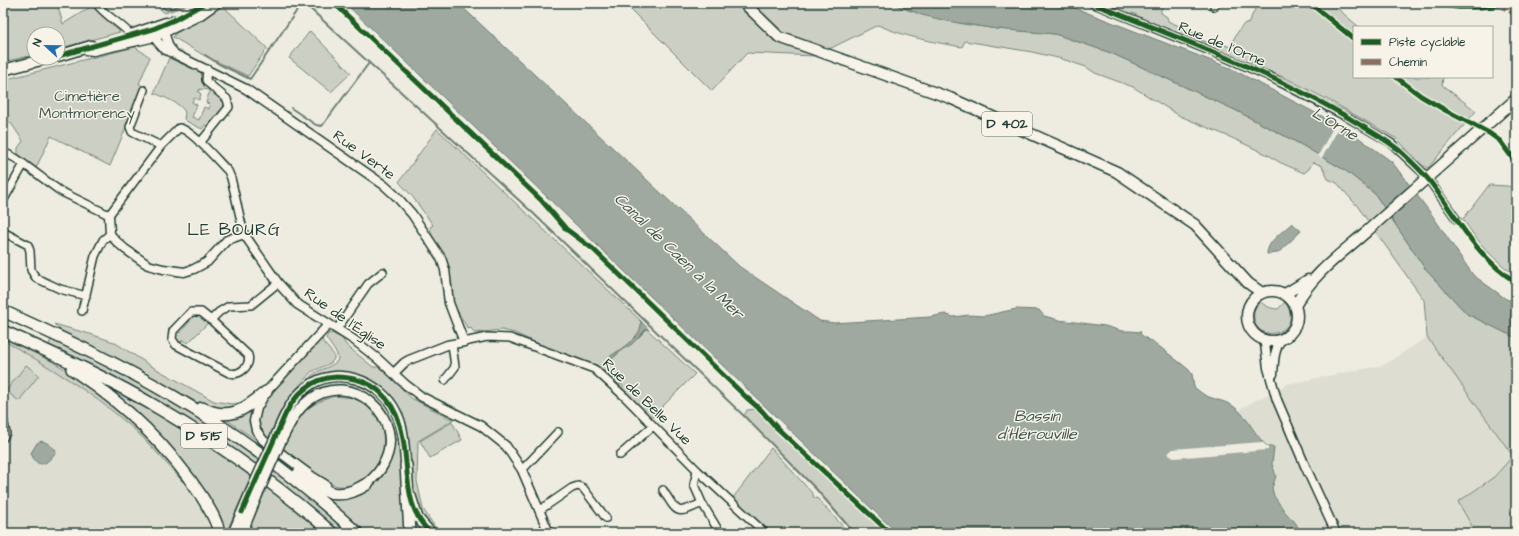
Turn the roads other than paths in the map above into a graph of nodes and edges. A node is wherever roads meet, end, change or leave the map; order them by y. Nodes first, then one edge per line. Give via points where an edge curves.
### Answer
1 (96, 3) edge
2 (205, 3) edge
3 (216, 3) edge
4 (744, 3) edge
5 (1092, 3) edge
6 (162, 29) junction
7 (132, 38) junction
8 (66, 54) edge
9 (26, 64) edge
10 (3, 70) edge
11 (207, 70) junction
12 (144, 90) dead end
13 (1516, 99) edge
14 (200, 143) junction
15 (162, 146) junction
16 (3, 152) edge
17 (24, 164) junction
18 (1422, 173) dead end
19 (1431, 183) dead end
20 (3, 201) edge
21 (110, 215) junction
22 (1457, 220) dead end
23 (3, 232) edge
24 (110, 234) junction
25 (244, 234) junction
26 (1322, 271) junction
27 (383, 272) dead end
28 (278, 283) junction
29 (1248, 283) junction
30 (1262, 293) junction
31 (1285, 294) junction
32 (86, 296) junction
33 (1252, 301) junction
34 (1295, 306) junction
35 (3, 311) edge
36 (82, 311) dead end
37 (211, 320) junction
38 (329, 324) junction
39 (337, 329) junction
40 (3, 330) edge
41 (1262, 339) junction
42 (1281, 339) junction
43 (464, 342) junction
44 (452, 344) junction
45 (62, 358) junction
46 (394, 373) junction
47 (445, 380) dead end
48 (1273, 384) junction
49 (266, 392) junction
50 (189, 406) junction
51 (3, 419) edge
52 (653, 426) junction
53 (558, 432) dead end
54 (3, 438) edge
55 (278, 439) junction
56 (261, 453) junction
57 (620, 454) dead end
58 (406, 465) junction
59 (522, 470) junction
60 (697, 470) junction
61 (367, 484) junction
62 (664, 490) dead end
63 (254, 495) junction
64 (702, 503) junction
65 (540, 510) junction
66 (606, 518) dead end
67 (219, 533) edge
68 (233, 533) edge
69 (242, 533) edge
70 (332, 533) edge
71 (357, 533) edge
72 (410, 533) edge
73 (431, 533) edge
74 (549, 533) edge
75 (720, 533) edge
76 (765, 533) edge
77 (1336, 533) edge

1 - 7 street
2 - 6 main road
3 - 6 main road via 199,15
4 - 29 main road, D 402 via 779,37 950,98 1116,172 1195,225
5 - 18 street, Rue de l'Orne via 1268,76 1343,115 1391,144
6 - 7 main road
6 - 11 street, Rue Verte via 174,54
7 - 8 main road via 93,50 85,49
9 - 10 main road
11 - 14 street via 206,80 227,99 229,107
11 - 43 street, Rue Verte via 246,89 396,196 412,214 441,258 449,304
12 - 15 street via 130,127 132,132
13 - 26 main road, bridge
14 - 15 street via 187,130 179,128
14 - 25 street, Rue de l'Église via 228,171
15 - 21 street
16 - 17 street
17 - 20 street
17 - 21 street via 60,191
19 - 22 street
21 - 24 street
23 - 32 street via 28,245 31,270 36,278 60,289
24 - 25 street via 125,249 148,265 184,272 207,262 227,240
24 - 32 street via 103,240 95,256
25 - 28 street, Rue de l'Église
26 - 31 main road
26 - 34 main road via 1302,293
27 - 39 street via 368,284
28 - 37 street via 251,305 229,306
28 - 38 street, Rue de l'Église via 297,304
29 - 30 main road, D 402
29 - 33 main road, D 402
30 - 31 main road via 1273,290
30 - 33 main road
31 - 34 main road
32 - 36 street
33 - 41 main road via 1247,312 1248,324 1253,333
34 - 42 main road via 1297,317 1294,328
35 - 50 highway, D 515 via 120,366
37 - 37 street via 201,312 191,312 173,331 172,339 176,344 229,372 239,373 247,364 248,355
38 - 39 street, Rue de l'Église
38 - 49 street
39 - 46 street, Rue de l'Église
40 - 45 highway, D 515
41 - 42 main road
41 - 48 street
42 - 48 street via 1274,355
43 - 44 street, Rue de Belle Vue
43 - 52 street, Rue de Belle Vue via 510,338 594,369
44 - 46 street, Rue de Belle Vue via 409,360
44 - 47 street via 455,367
45 - 67 highway via 68,366 137,419 171,455 212,513
45 - 70 highway, D 515 via 140,398 211,440 284,492
46 - 59 street, Rue de l'Église via 422,397 481,426 506,446
48 - 77 street via 1286,422
49 - 50 highway via 246,408 232,414 216,414 198,406
49 - 61 street via 257,408 254,421 256,430 263,440 331,488 344,490
50 - 56 highway, D 515
51 - 54 street via 6,433
52 - 57 street
52 - 60 street, Rue de Belle Vue
53 - 59 street
55 - 58 main road via 290,404 308,386 330,378 357,379 376,389 395,410 404,436
55 - 61 main road via 298,410 316,396 336,391 358,394 382,414 389,437 383,465
55 - 63 main road, bridge
56 - 61 highway via 323,490 335,494 355,492
56 - 71 highway, D 515
58 - 72 highway
58 - 73 main road via 415,510 421,523
59 - 65 street, Rue de l'Église
60 - 64 street via 694,485
60 - 76 street, Rue de Belle Vue
62 - 64 street via 675,508 681,511
63 - 68 main road
63 - 69 main road
64 - 75 street
65 - 66 street via 578,486 583,488
65 - 74 street, Rue de l'Église

